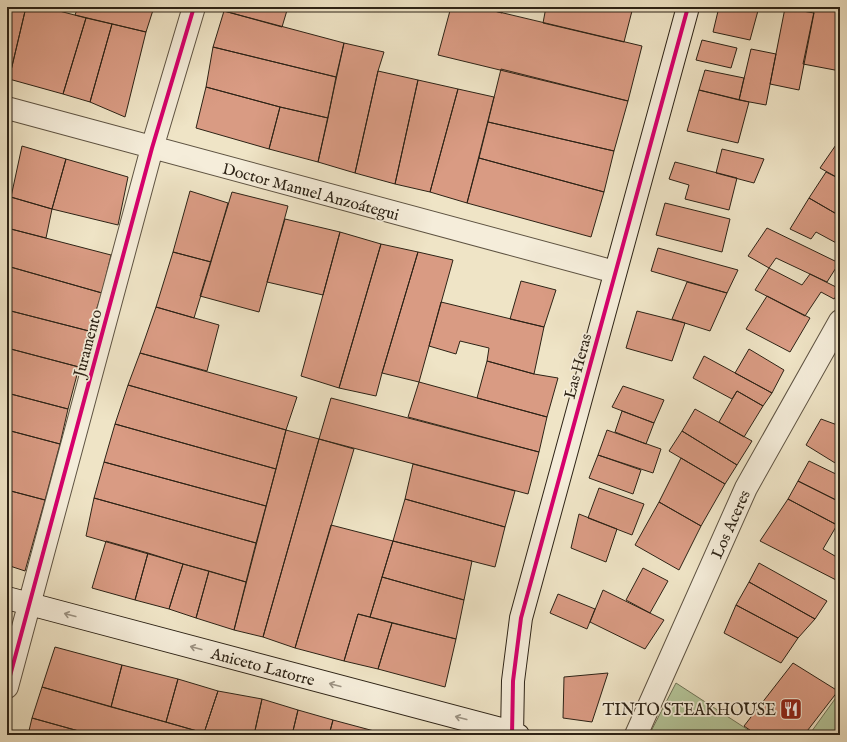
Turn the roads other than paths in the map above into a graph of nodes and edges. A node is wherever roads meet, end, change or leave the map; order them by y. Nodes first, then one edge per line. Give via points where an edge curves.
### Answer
1 (194, 7) edge
2 (688, 7) edge
3 (7, 108) edge
4 (152, 148) junction
5 (615, 272) junction
6 (840, 321) edge
7 (7, 598) edge
8 (28, 604) junction
9 (7, 687) edge
10 (514, 734) edge
11 (636, 735) edge

1 - 4 street, Juramento
2 - 5 street, Las Heras
3 - 4 street, Doctor Manuel Anzoátegui
4 - 5 street, Doctor Manuel Anzoátegui
4 - 8 street, Juramento
5 - 10 street, Las Heras via 521,618 514,681
6 - 11 street, Los Aceres via 746,488
7 - 8 street, Aniceto Latorre
8 - 9 street, Juramento
10 -> 8 street, Aniceto Latorre

